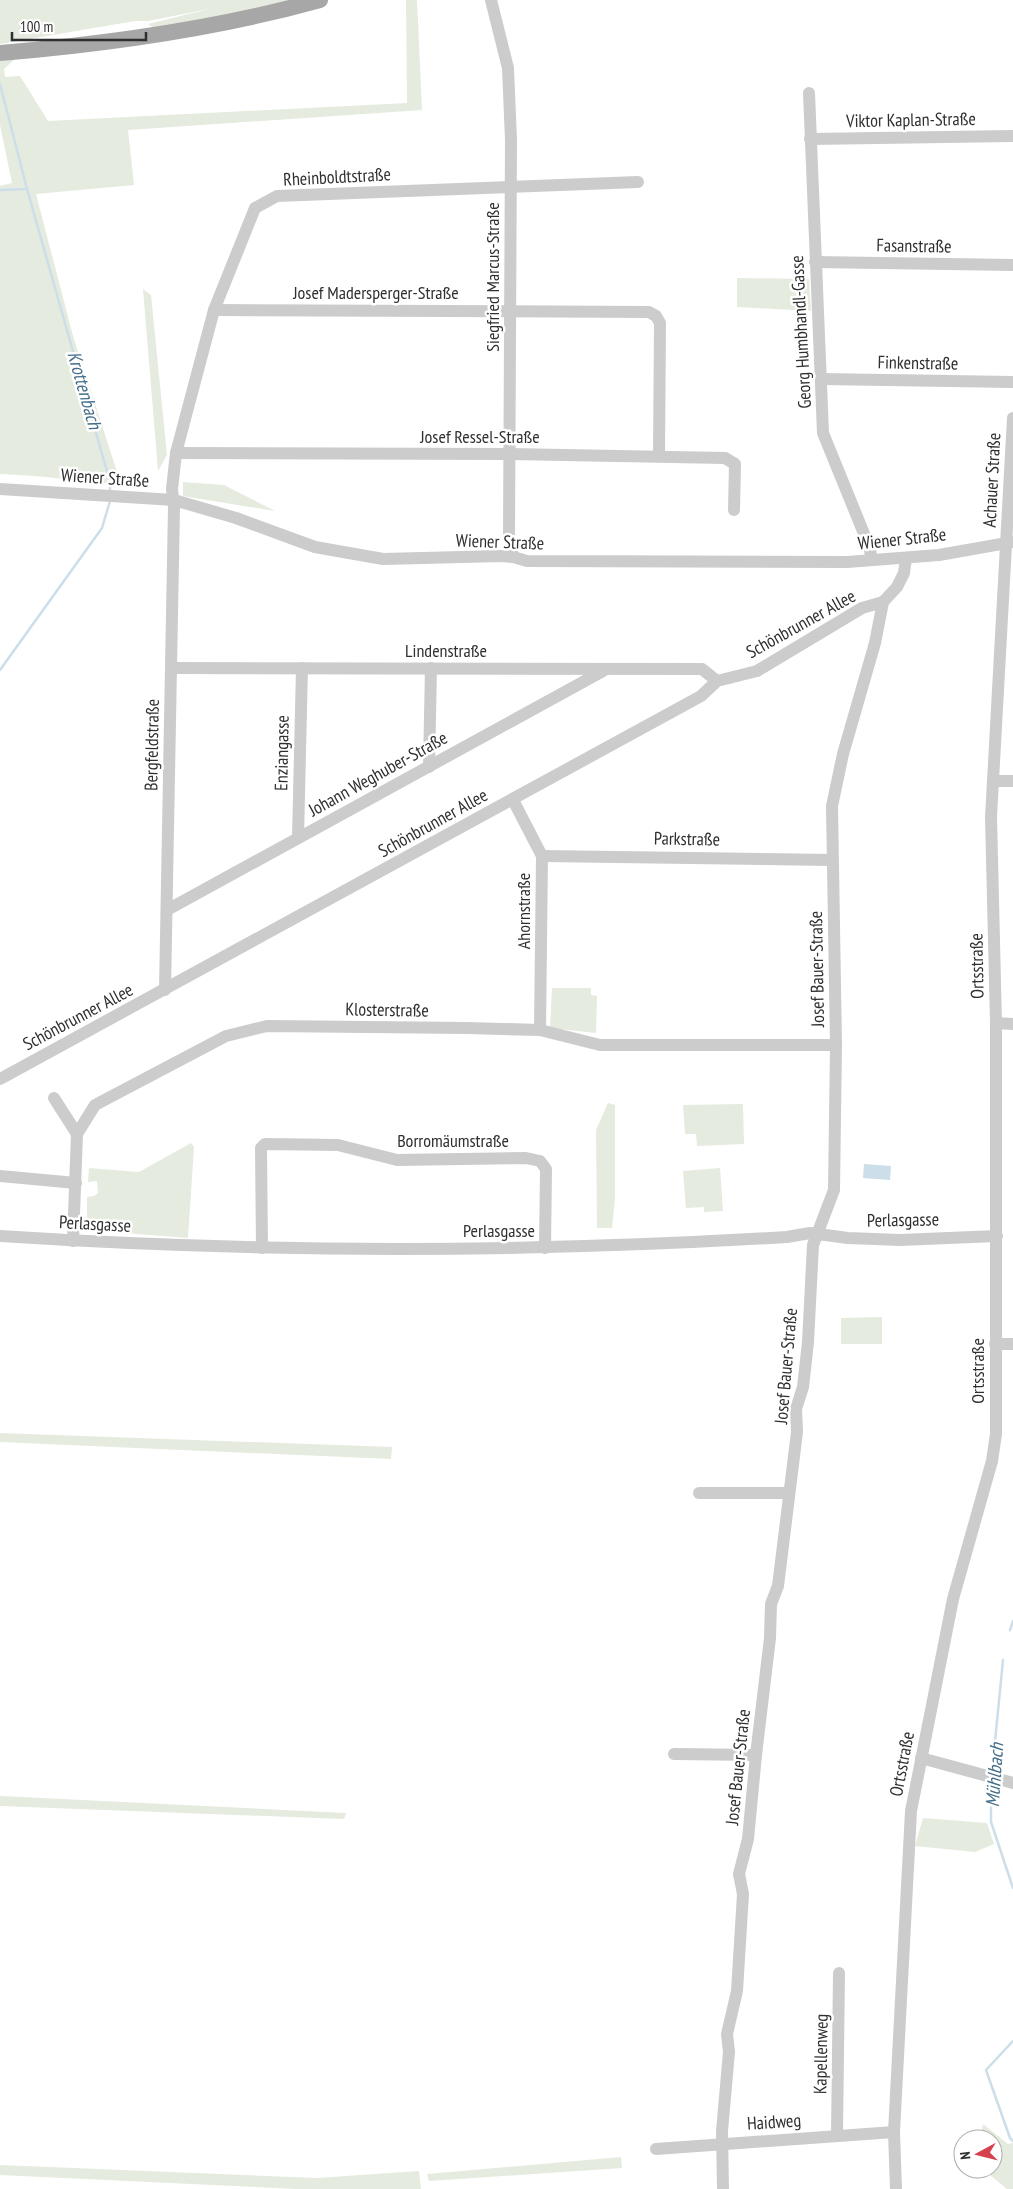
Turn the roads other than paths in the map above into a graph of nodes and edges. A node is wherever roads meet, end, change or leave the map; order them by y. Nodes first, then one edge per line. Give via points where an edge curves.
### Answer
1 (320, 0) edge
2 (492, 0) edge
3 (2, 53) edge
4 (809, 93) dead end
5 (1013, 136) edge
6 (810, 139) junction
7 (638, 182) dead end
8 (510, 186) junction
9 (815, 262) junction
10 (1013, 265) edge
11 (214, 310) junction
12 (510, 311) junction
13 (821, 379) junction
14 (1013, 382) edge
15 (1013, 418) edge
16 (176, 453) junction
17 (510, 454) junction
18 (659, 456) junction
19 (0, 489) edge
20 (174, 500) junction
21 (734, 510) dead end
22 (1010, 542) edge
23 (513, 557) junction
24 (906, 558) junction
25 (872, 560) junction
26 (883, 602) junction
27 (171, 668) junction
28 (302, 668) junction
29 (431, 668) junction
30 (605, 670) junction
31 (717, 681) junction
32 (428, 766) junction
33 (993, 781) junction
34 (1013, 781) edge
35 (513, 800) junction
36 (298, 838) junction
37 (542, 856) junction
38 (832, 860) junction
39 (167, 910) junction
40 (165, 990) junction
41 (996, 1024) junction
42 (1013, 1024) edge
43 (540, 1030) junction
44 (836, 1045) junction
45 (0, 1079) edge
46 (54, 1098) dead end
47 (77, 1134) junction
48 (0, 1176) edge
49 (76, 1183) junction
50 (816, 1233) junction
51 (0, 1236) edge
52 (997, 1236) junction
53 (73, 1241) junction
54 (262, 1248) junction
55 (545, 1248) junction
56 (995, 1344) junction
57 (1013, 1344) edge
58 (699, 1493) dead end
59 (789, 1493) junction
60 (674, 1754) dead end
61 (756, 1755) junction
62 (921, 1758) junction
63 (1013, 1783) edge
64 (839, 1974) dead end
65 (894, 2132) junction
66 (837, 2134) junction
67 (724, 2143) junction
68 (656, 2149) dead end
69 (723, 2189) edge
70 (896, 2189) edge

1 - 3 main road via 144,37
2 - 8 street, Siegfried Marcus-Straße via 508,68
4 - 6 street, Georg Humbhandl-Gasse
5 - 6 street, Viktor Kaplan-Straße
6 - 9 street, Georg Humbhandl-Gasse
7 - 8 street, Rheinboldtstraße
8 - 11 street, Rheinboldtstraße via 277,196 255,208
8 - 12 street, Siegfried Marcus-Straße
9 - 10 street, Fasanstraße
9 - 13 street, Georg Humbhandl-Gasse
11 - 12 street, Josef Madersperger-Straße
11 - 16 street, Rheinboldtstraße
12 - 17 street, Siegfried Marcus-Straße
12 - 18 street, Josef Madersperger-Straße via 649,312 656,316 660,323
13 - 14 street, Finkenstraße
13 - 25 street, Georg Humbhandl-Gasse via 823,433 870,546
15 - 22 street, Achauer Straße
16 - 17 street, Josef Ressel-Straße
16 - 20 street, Rheinboldtstraße
17 - 18 street, Josef Ressel-Straße
17 - 23 street, Siegfried Marcus-Straße via 509,534
18 - 21 street, Josef Ressel-Straße via 724,458 734,464
19 - 20 street, Wiener Straße
20 - 23 street, Wiener Straße via 236,518 315,547 383,559
20 - 27 street, Bergfeldstraße
22 - 24 street, Wiener Straße
22 - 33 street, Ortsstraße
23 - 25 street, Wiener Straße via 527,561
24 - 25 street, Wiener Straße
24 - 26 street via 898,587
26 - 31 street, Schönbrunner Allee via 862,608 757,671
26 - 38 street, Josef Bauer-Straße via 875,643 842,754 832,806
27 - 28 street, Lindenstraße
27 - 39 street, Bergfeldstraße
28 - 29 street, Lindenstraße
28 - 36 street, Enziangasse
29 - 30 street, Lindenstraße
29 - 32 street
30 - 31 street, Lindenstraße via 702,669
30 - 32 street, Johann Weghuber-Straße
31 - 35 street, Schönbrunner Allee via 701,696
32 - 36 street, Johann Weghuber-Straße
33 - 34 street
33 - 41 street, Ortsstraße
35 - 37 street, Ahornstraße
35 - 40 street, Schönbrunner Allee
36 - 39 street, Johann Weghuber-Straße
37 - 38 street, Parkstraße
37 - 43 street, Ahornstraße
38 - 44 street, Josef Bauer-Straße
39 - 40 street, Bergfeldstraße
40 - 45 street, Schönbrunner Allee
41 - 42 street
41 - 52 street, Ortsstraße
43 - 44 street, Klosterstraße via 600,1045
43 - 47 street, Klosterstraße via 267,1026 226,1036 95,1105
44 - 50 street, Josef Bauer-Straße via 834,1190
46 - 47 street
47 - 49 street
48 - 49 street
49 - 53 street
50 - 52 street, Perlasgasse via 900,1240
50 - 55 street, Perlasgasse
50 - 59 street, Josef Bauer-Straße via 808,1342 803,1387 796,1409 797,1432
51 - 53 street, Perlasgasse
52 - 56 street, Ortsstraße
53 - 54 street, Perlasgasse
54 - 55 street, Perlasgasse
54 - 55 street, Borromäumstraße via 260,1148 265,1144 338,1145 397,1160 540,1160 546,1169
56 - 57 street
56 - 62 street, Ortsstraße via 996,1434 992,1462 953,1599
58 - 59 street
59 - 61 street, Josef Bauer-Straße via 778,1586 772,1604
60 - 61 street
61 - 67 street, Josef Bauer-Straße via 748,1839 739,1874 743,1894 737,1991 727,2034 730,2052
62 - 63 street
62 - 65 street, Ortsstraße via 911,1811 907,1859
64 - 66 street, Kapellenweg
65 - 66 street, Haidweg
65 - 70 street, Ortsstraße
66 - 67 street, Haidweg
67 - 68 street, Haidweg
67 - 69 street, Josef Bauer-Straße

